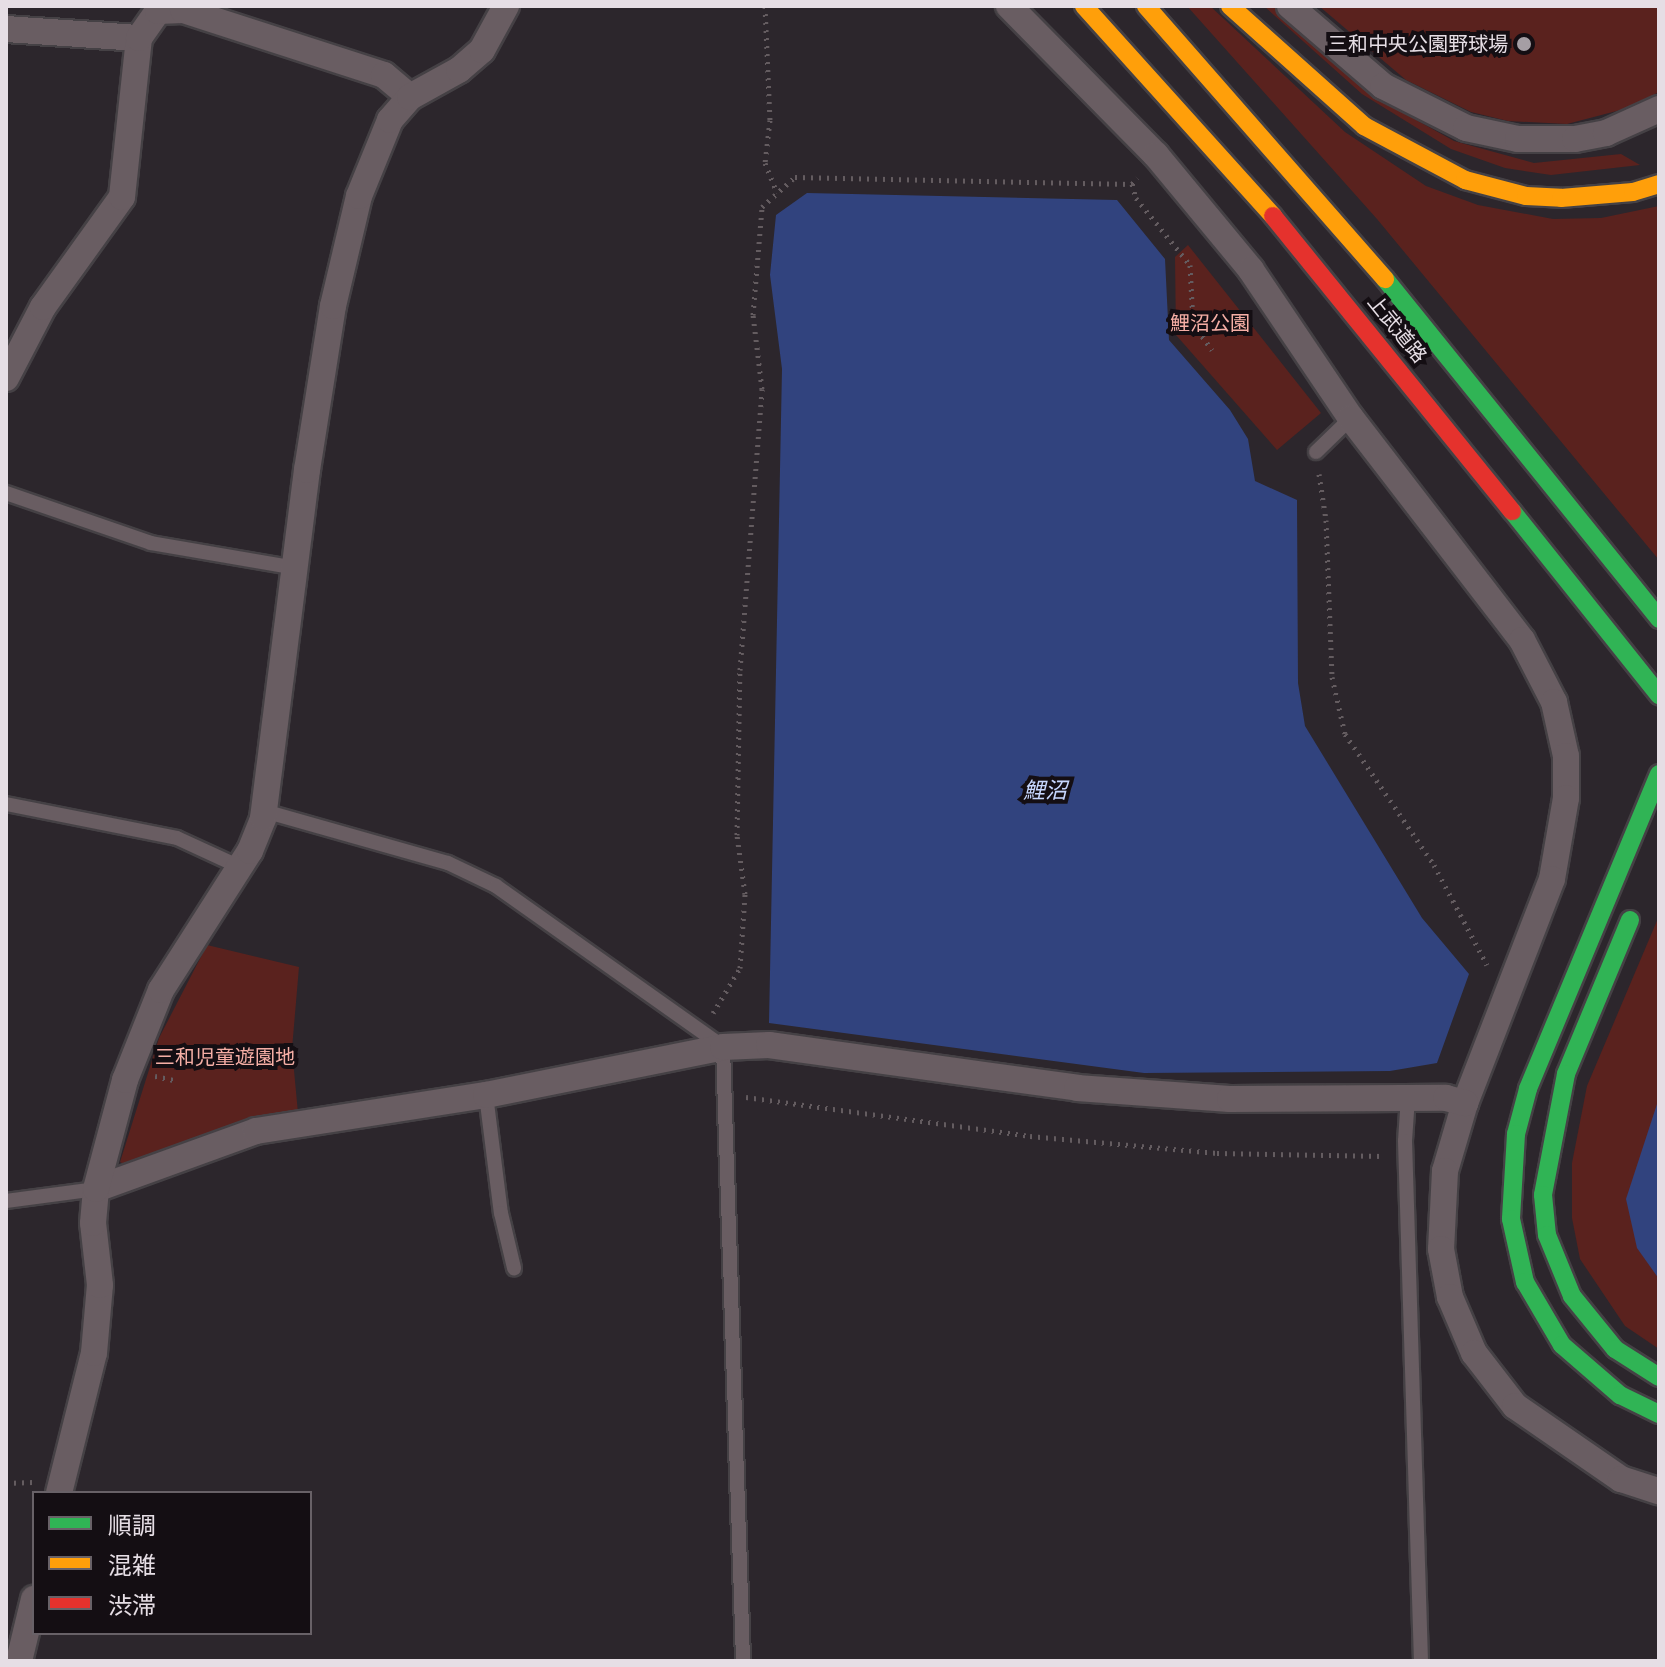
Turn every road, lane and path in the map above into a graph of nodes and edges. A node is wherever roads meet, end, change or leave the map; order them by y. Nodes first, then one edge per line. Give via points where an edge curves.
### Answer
1 (506, 6) edge
2 (765, 6) edge
3 (1009, 6) edge
4 (1084, 6) edge
5 (1146, 6) edge
6 (1230, 6) edge
7 (1290, 6) edge
8 (6, 29) edge
9 (139, 38) junction
10 (410, 97) junction
11 (1659, 109) edge
12 (1156, 155) junction
13 (1132, 184) junction
14 (1659, 184) edge
15 (777, 193) junction
16 (1212, 350) dead end
17 (6, 378) edge
18 (1351, 418) junction
19 (1316, 452) joint
20 (6, 493) edge
21 (296, 568) junction
22 (1659, 619) edge
23 (1655, 703) edge
24 (1659, 774) edge
25 (6, 804) edge
26 (264, 811) junction
27 (240, 867) junction
28 (1636, 907) dead end
29 (1505, 1002) junction
30 (700, 1031) junction
31 (723, 1047) junction
32 (486, 1095) junction
33 (1408, 1097) junction
34 (726, 1099) junction
35 (1465, 1103) junction
36 (1405, 1156) junction
37 (96, 1189) junction
38 (6, 1201) edge
39 (514, 1268) dead end
40 (1659, 1377) edge
41 (1659, 1414) edge
42 (59, 1491) edge
43 (1659, 1491) edge
44 (32, 1607) edge
45 (19, 1661) edge
46 (743, 1661) edge
47 (1421, 1661) edge

1 - 10 street via 482,50 459,70
2 - 15 path via 770,120 765,163
3 - 12 street
4 - 23 highway, 上武道路 via 1318,266 1571,583
5 - 22 highway, 上武道路 via 1357,245
6 - 14 highway via 1364,126 1465,180 1526,196 1561,198 1633,192
7 - 11 street via 1383,86 1466,128 1518,139 1575,139 1606,133
8 - 9 street
9 - 10 street via 158,11 183,10 384,75
9 - 17 street via 122,197 43,307
10 - 21 street via 390,120 346,246
12 - 13 path
12 - 18 street via 1261,282
13 - 15 path via 795,177
13 - 16 path via 1136,198 1190,265 1193,323
15 - 30 path via 759,217 753,315 762,389 740,670 737,835 745,894 740,968
18 - 19 lane
18 - 29 street via 1522,640 1561,725 1566,798 1552,879
19 - 29 path via 1326,520 1332,677 1345,734 1458,905
20 - 21 lane via 151,543
21 - 26 street
24 - 41 highway via 1528,1089 1516,1134 1511,1219 1525,1282 1562,1345 1620,1395
25 - 27 lane via 177,838
26 - 27 street
26 - 30 lane via 325,824 448,863 496,886
27 - 37 street via 173,969 145,1024
28 - 40 highway via 1566,1074 1543,1195 1547,1235 1572,1296 1615,1349
29 - 35 street
30 - 31 lane
31 - 32 street
31 - 33 street via 769,1045 1077,1088 1214,1098
31 - 34 lane
32 - 37 street via 256,1131
32 - 39 lane via 501,1213
33 - 35 street
33 - 36 lane
34 - 36 path via 753,1097 1030,1136 1217,1153
34 - 46 lane
35 - 43 street via 1445,1171 1441,1237 1450,1297 1474,1353 1515,1406 1539,1424 1621,1479
36 - 47 lane
37 - 38 lane
37 - 42 street via 93,1223 100,1316
44 - 45 street

